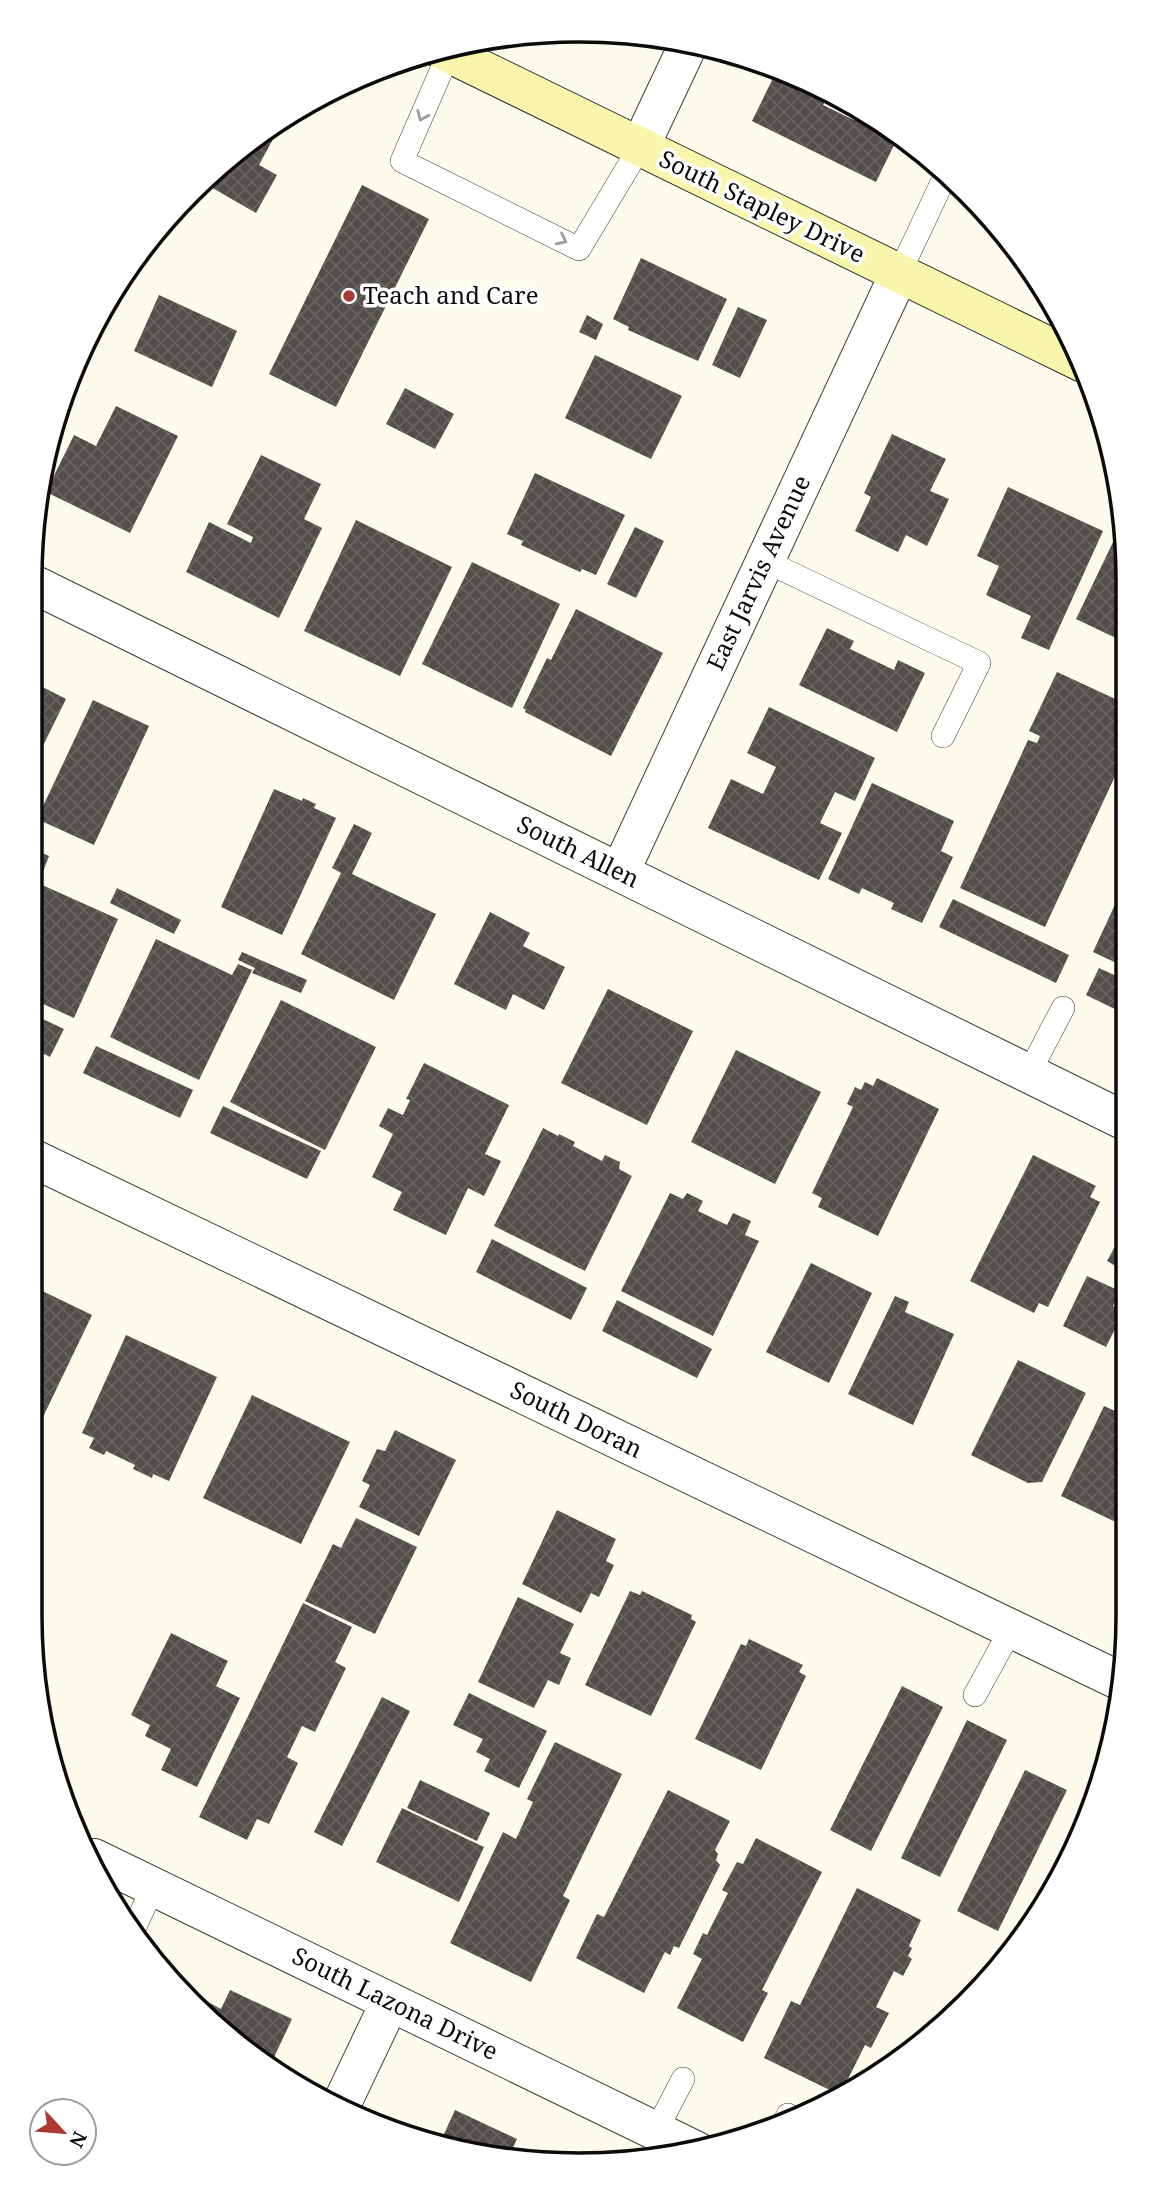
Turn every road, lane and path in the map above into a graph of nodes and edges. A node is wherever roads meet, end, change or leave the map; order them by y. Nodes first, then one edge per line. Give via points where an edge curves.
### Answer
1 (685, 52) edge
2 (456, 56) edge
3 (442, 60) edge
4 (640, 147) junction
5 (942, 183) edge
6 (899, 274) junction
7 (1067, 355) edge
8 (765, 561) junction
9 (42, 588) edge
10 (943, 736) dead end
11 (620, 872) junction
12 (1063, 1008) dead end
13 (1029, 1073) junction
14 (1116, 1116) edge
15 (42, 1163) edge
16 (1011, 1629) junction
17 (1112, 1677) edge
18 (975, 1695) dead end
19 (101, 1862) edge
20 (153, 1887) junction
21 (138, 1921) edge
22 (390, 2002) junction
23 (682, 2079) dead end
24 (344, 2099) edge
25 (669, 2144) edge

1 - 4 street
2 - 4 main road, South Stapley Drive
3 -> 4 lane via 402,161 579,249
4 - 6 main road, South Stapley Drive
5 - 6 lane
6 - 7 main road, South Stapley Drive
6 - 8 street, East Jarvis Avenue
8 - 10 lane via 979,663
8 - 11 street, East Jarvis Avenue
9 - 11 street, South Allen
11 - 13 street, South Allen
12 - 13 lane
13 - 14 street, South Allen
15 - 16 street, South Doran
16 - 17 street, South Doran
16 - 18 lane
19 - 20 street, South Lazona Drive
20 - 21 lane
20 - 22 street, South Lazona Drive
22 - 24 street
22 - 25 street, South Lazona Drive
23 - 25 lane

